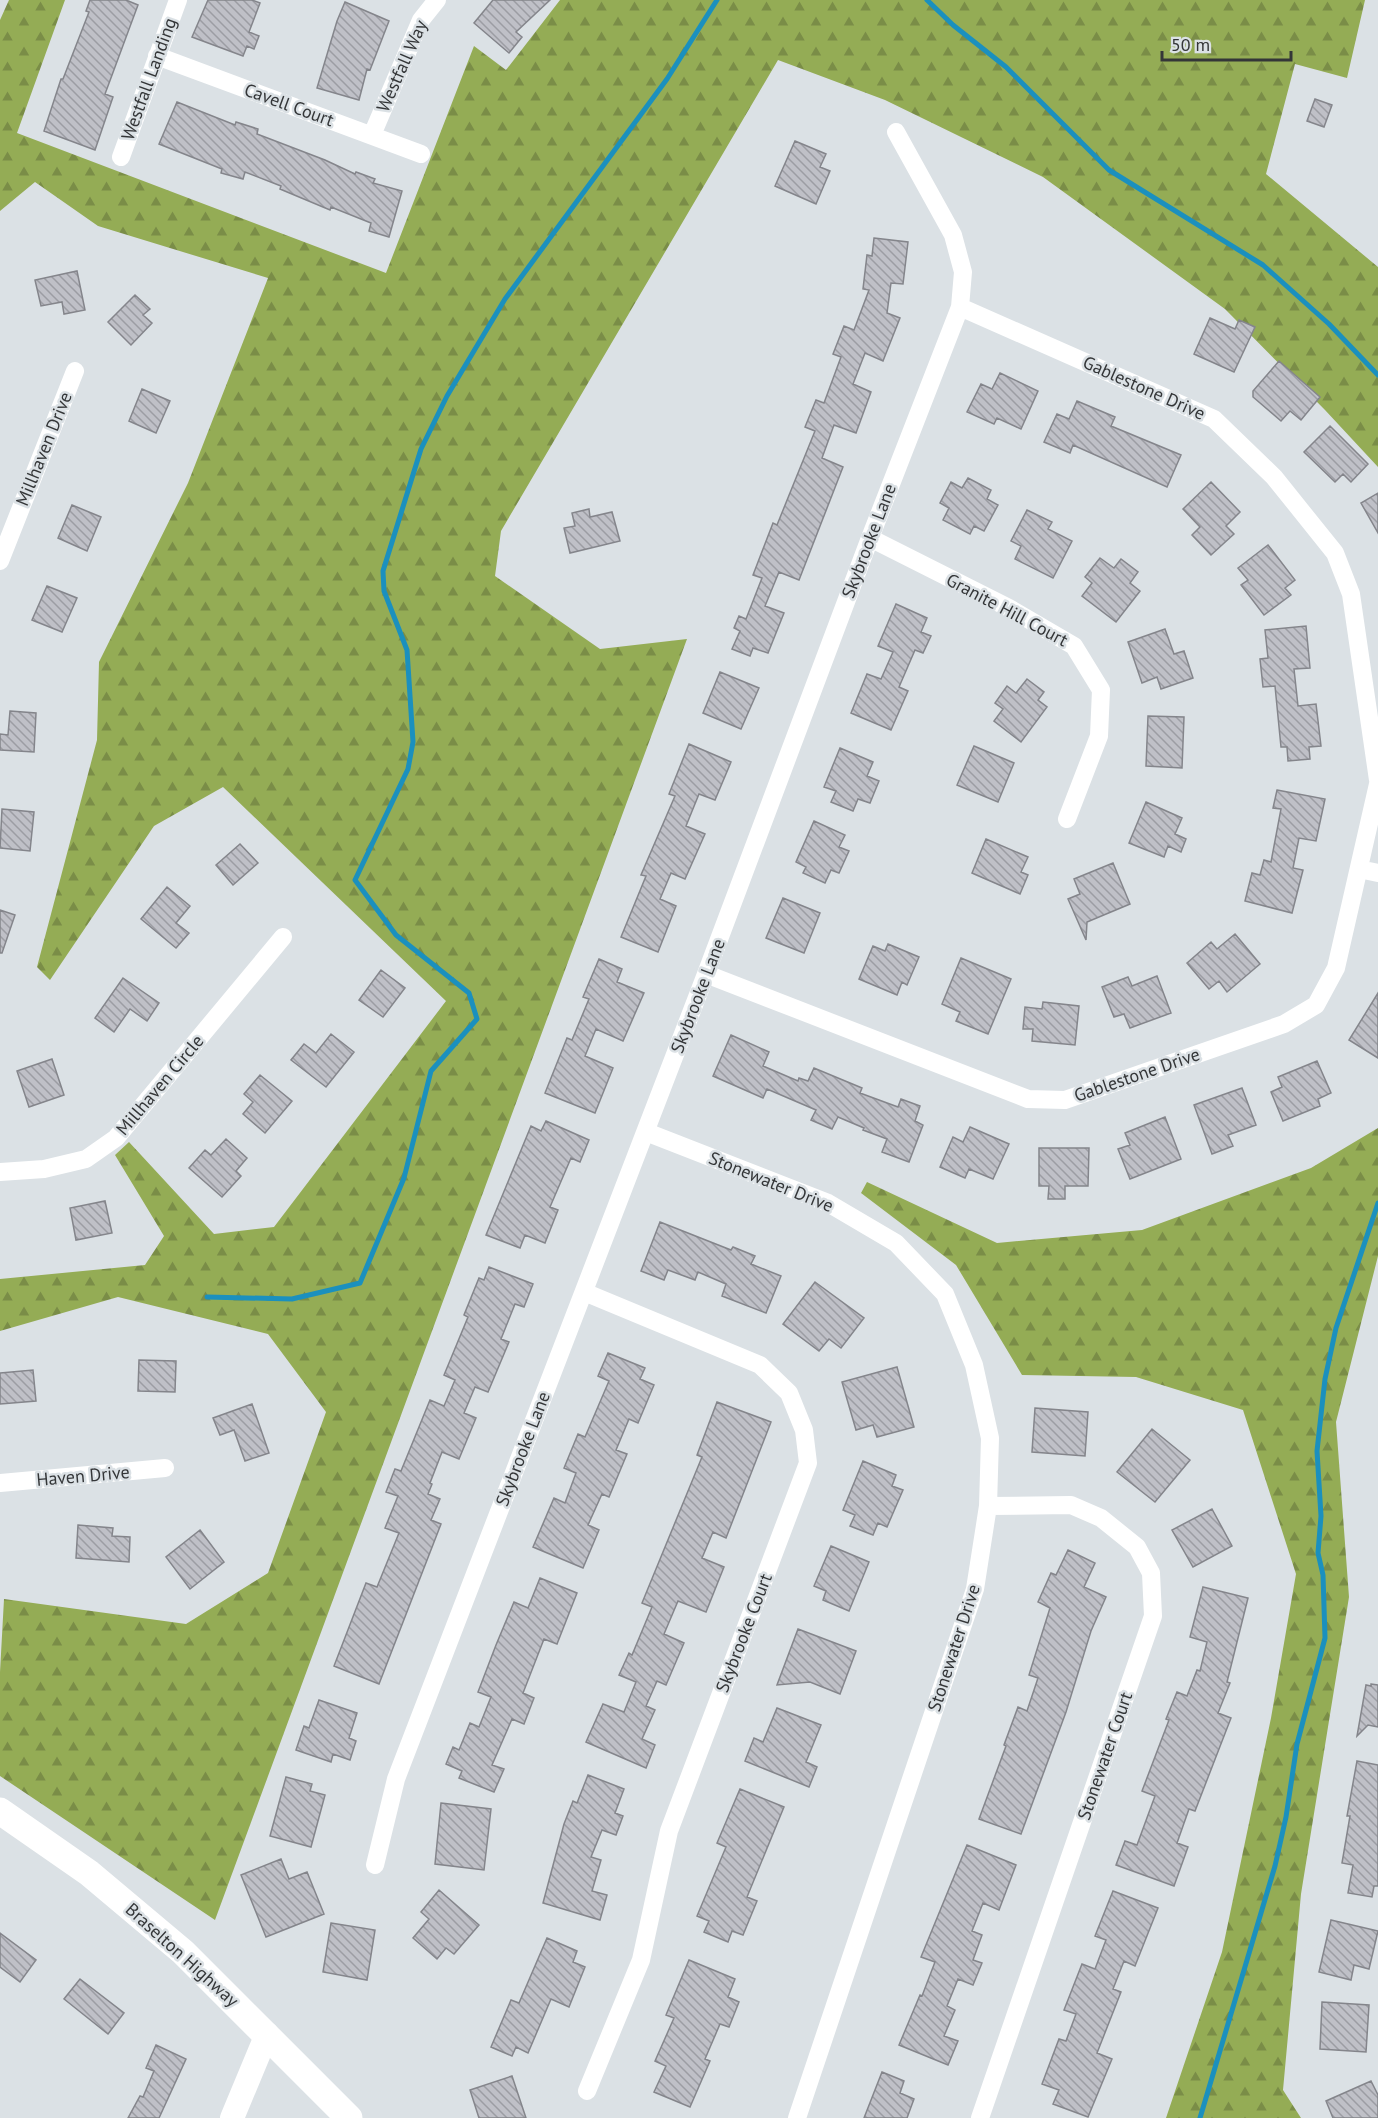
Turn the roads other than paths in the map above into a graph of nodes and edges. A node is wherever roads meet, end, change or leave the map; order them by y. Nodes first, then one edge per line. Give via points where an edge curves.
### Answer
1 (178, 0) edge
2 (437, 0) edge
3 (157, 56) junction
4 (896, 132) dead end
5 (372, 135) junction
6 (421, 154) dead end
7 (121, 157) dead end
8 (960, 307) junction
9 (75, 371) dead end
10 (870, 538) junction
11 (0, 561) edge
12 (1378, 782) edge
13 (1067, 819) dead end
14 (1366, 860) edge
15 (1378, 873) edge
16 (283, 938) dead end
17 (706, 974) junction
18 (646, 1132) junction
19 (0, 1172) edge
20 (584, 1292) junction
21 (165, 1468) dead end
22 (0, 1483) edge
23 (988, 1506) junction
24 (0, 1811) edge
25 (375, 1865) dead end
26 (267, 2034) junction
27 (587, 2091) dead end
28 (232, 2118) edge
29 (349, 2118) edge
30 (797, 2118) edge
31 (980, 2118) edge

1 - 3 street, Westfall Landing
2 - 5 street, Westfall Way via 421,20
3 - 5 street, Cavell Court
3 - 7 street, Westfall Landing
4 - 8 street, Skybrooke Lane via 953,235 963,272
5 - 6 street, Cavell Court
8 - 10 street, Skybrooke Lane
8 - 12 street, Gablestone Drive via 1214,418 1274,477 1335,553 1352,594
9 - 11 street, Millhaven Drive
10 - 13 street, Granite Hill Court via 1009,608 1074,646 1101,690 1099,736
10 - 17 street, Skybrooke Lane
12 - 14 street, Gablestone Drive
14 - 15 street
14 - 17 street, Gablestone Drive via 1336,968 1316,1005 1284,1024 1065,1100 1028,1099
16 - 19 street, Millhaven Circle via 116,1138 86,1159 44,1169
17 - 18 street, Skybrooke Lane
18 - 20 street, Skybrooke Lane
18 - 23 street, Stonewater Drive via 828,1203 896,1243 945,1294 974,1365 990,1438
20 - 25 street, Skybrooke Lane via 396,1779
20 - 27 street, Skybrooke Court via 760,1365 789,1393 804,1430 808,1463 669,1831 641,1960
21 - 22 street, Haven Drive
23 - 30 street, Stonewater Drive via 975,1588
23 - 31 street, Stonewater Court via 1071,1505 1101,1518 1137,1547 1151,1573 1154,1616
24 - 26 main road, Braselton Highway via 89,1873 183,1952
26 - 28 street
26 - 29 main road, Braselton Highway

